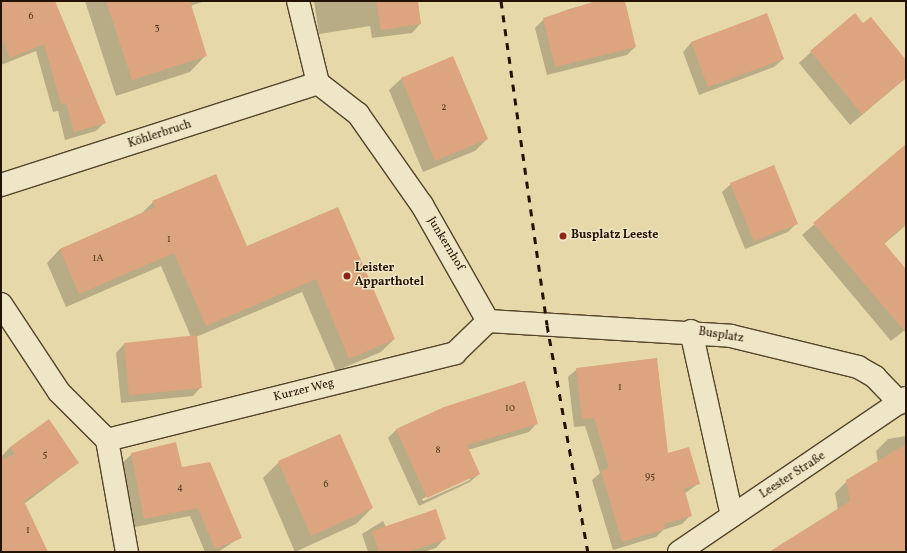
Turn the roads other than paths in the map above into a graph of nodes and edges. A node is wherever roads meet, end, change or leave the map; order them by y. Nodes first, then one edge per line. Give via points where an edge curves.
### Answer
1 (298, 1) edge
2 (318, 83) junction
3 (1, 185) edge
4 (1, 304) edge
5 (488, 320) junction
6 (691, 331) junction
7 (903, 400) edge
8 (107, 440) junction
9 (732, 516) junction
10 (127, 552) edge
11 (679, 552) edge

1 - 2 street
2 - 3 street, Köhlerbruch
2 - 5 street, Junkernhof via 358,114 422,205
4 - 8 street via 60,392
5 - 6 street
5 - 8 street, Kurzer Weg via 456,353
6 - 7 street, Busplatz via 744,339 858,367
6 - 9 street, Busplatz
7 - 9 street, Leester Straße
8 - 10 street
9 - 11 street, Leester Straße

